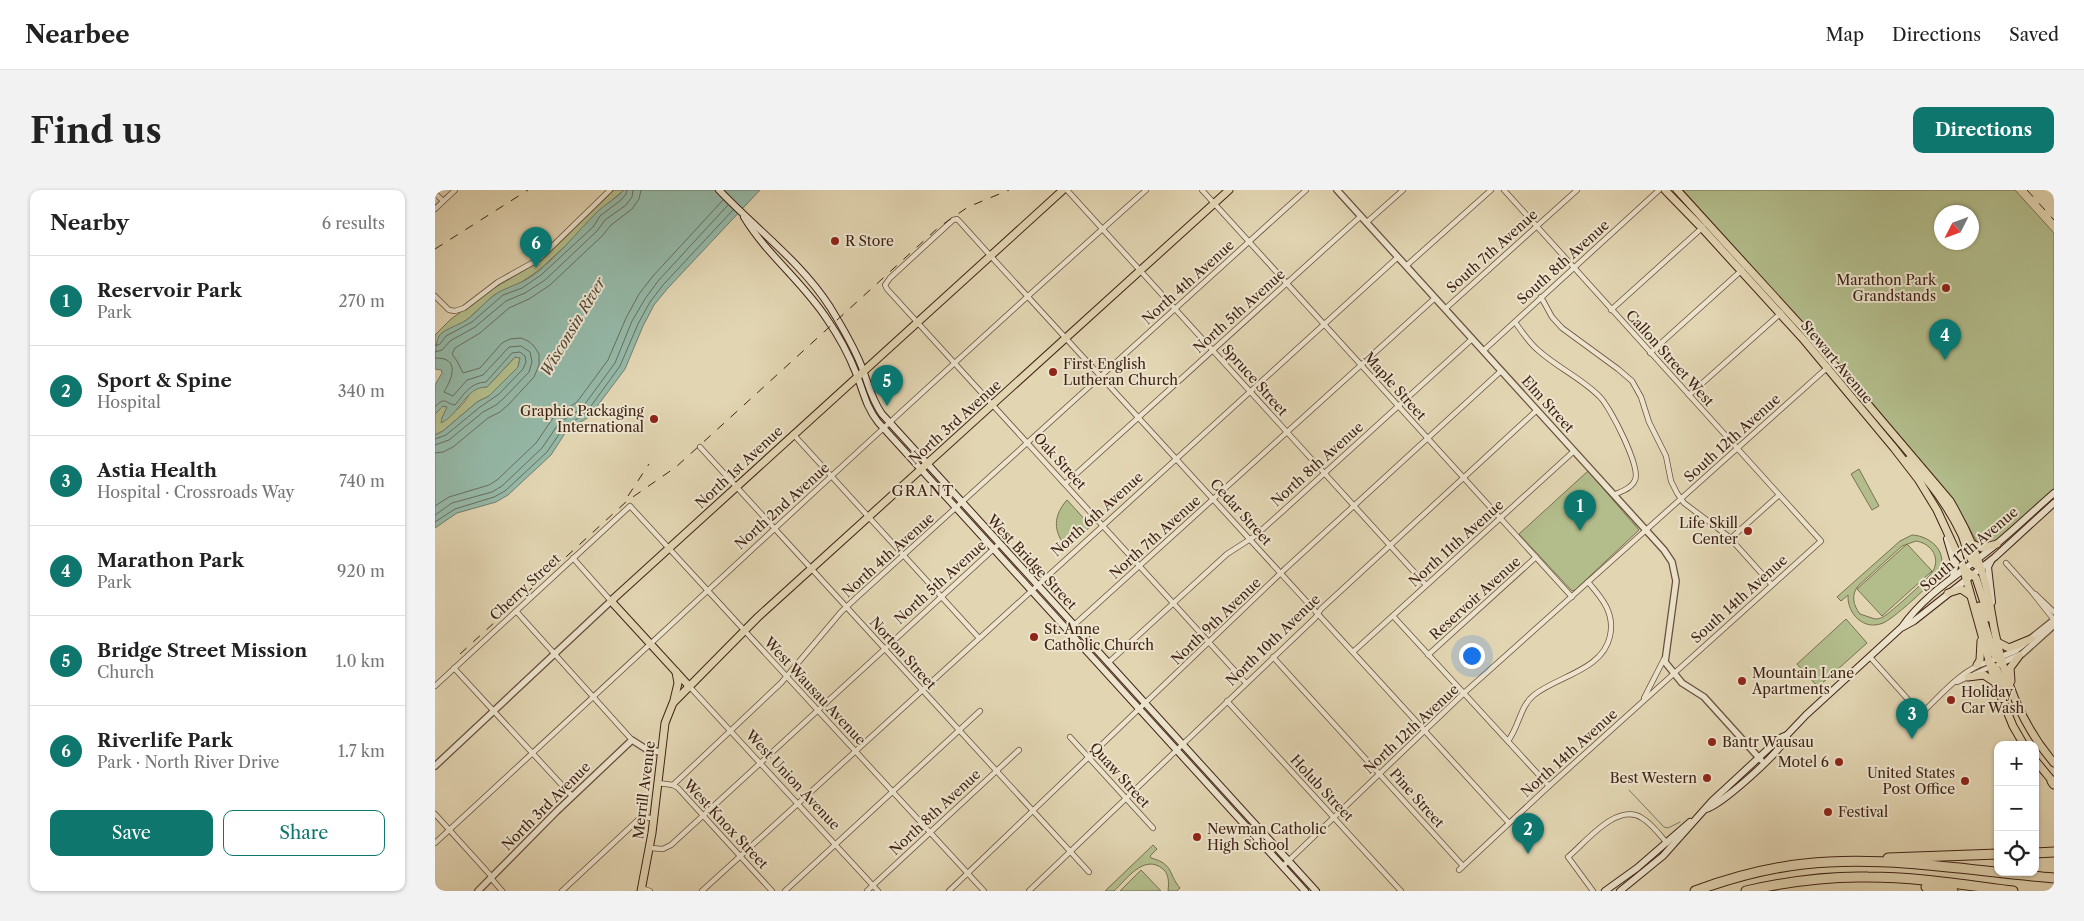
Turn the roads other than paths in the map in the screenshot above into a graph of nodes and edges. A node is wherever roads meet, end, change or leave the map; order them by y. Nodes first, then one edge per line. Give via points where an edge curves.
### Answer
1 (455, 190) edge
2 (610, 190) edge
3 (719, 190) edge
4 (1063, 190) edge
5 (1067, 190) edge
6 (1146, 190) edge
7 (1202, 190) edge
8 (1229, 190) edge
9 (1306, 190) edge
10 (1337, 190) edge
11 (1403, 190) edge
12 (1491, 190) edge
13 (1504, 190) edge
14 (1577, 190) edge
15 (1659, 190) edge
16 (1665, 190) edge
17 (1677, 190) edge
18 (435, 193) edge
19 (443, 201) junction
20 (1214, 203) junction
21 (435, 209) edge
22 (742, 214) junction
23 (1361, 216) junction
24 (1367, 222) junction
25 (1705, 225) junction
26 (1536, 226) junction
27 (1102, 229) junction
28 (1249, 242) junction
29 (991, 255) junction
30 (1398, 257) junction
31 (1747, 265) junction
32 (1406, 266) junction
33 (1573, 268) junction
34 (1139, 270) junction
35 (1741, 270) junction
36 (1287, 283) junction
37 (885, 286) joint
38 (435, 296) edge
39 (1028, 296) junction
40 (1541, 297) junction
41 (1435, 298) junction
42 (1445, 308) junction
43 (1786, 308) junction
44 (1175, 309) junction
45 (1611, 310) junction
46 (1779, 314) junction
47 (917, 322) junction
48 (1515, 322) junction
49 (1324, 324) junction
50 (1066, 337) junction
51 (1472, 339) junction
52 (1212, 350) junction
53 (1483, 351) junction
54 (1650, 353) junction
55 (955, 364) junction
56 (1361, 365) junction
57 (1830, 365) junction
58 (863, 370) junction
59 (1501, 371) junction
60 (857, 376) junction
61 (1101, 376) junction
62 (1249, 391) junction
63 (1689, 395) junction
64 (992, 404) junction
65 (1398, 406) junction
66 (1537, 410) junction
67 (1139, 417) junction
68 (890, 423) junction
69 (884, 428) junction
70 (1287, 432) junction
71 (793, 434) junction
72 (1428, 439) junction
73 (1028, 443) junction
74 (700, 448) dead end
75 (1737, 448) junction
76 (1895, 448) junction
77 (1574, 451) junction
78 (1176, 458) junction
79 (927, 464) junction
80 (921, 470) junction
81 (1325, 473) junction
82 (832, 476) junction
83 (1464, 478) junction
84 (1065, 484) junction
85 (736, 486) junction
86 (2054, 493) edge
87 (1614, 495) junction
88 (1779, 495) junction
89 (1213, 499) junction
90 (1681, 499) junction
91 (962, 503) junction
92 (2054, 503) edge
93 (631, 506) joint
94 (1354, 506) junction
95 (956, 509) junction
96 (1937, 510) junction
97 (869, 517) junction
98 (1500, 518) junction
99 (1102, 525) junction
100 (775, 528) junction
101 (1646, 530) junction
102 (1250, 539) junction
103 (1730, 539) junction
104 (1821, 541) joint
105 (999, 544) junction
106 (1972, 544) junction
107 (1997, 544) junction
108 (1390, 545) junction
109 (669, 548) junction
110 (993, 549) junction
111 (904, 555) junction
112 (1995, 556) junction
113 (1536, 557) junction
114 (573, 558) junction
115 (1975, 561) junction
116 (2007, 563) dead end
117 (1140, 566) junction
118 (1981, 568) junction
119 (811, 569) junction
120 (1964, 569) junction
121 (1281, 573) junction
122 (1969, 576) junction
123 (1952, 578) junction
124 (1588, 582) junction
125 (1037, 585) junction
126 (1426, 585) junction
127 (1772, 585) junction
128 (707, 589) junction
129 (1031, 590) junction
130 (2032, 592) junction
131 (1948, 593) junction
132 (941, 596) junction
133 (1572, 597) junction
134 (1972, 598) junction
135 (611, 601) junction
136 (1173, 603) junction
137 (847, 608) junction
138 (516, 611) junction
139 (2054, 612) edge
140 (1318, 613) junction
141 (1393, 616) junction
142 (1992, 616) junction
143 (2054, 620) edge
144 (2054, 625) edge
145 (1074, 626) junction
146 (1902, 627) junction
147 (1981, 628) junction
148 (1994, 630) junction
149 (745, 631) junction
150 (1068, 631) junction
151 (2054, 632) edge
152 (2043, 637) junction
153 (979, 638) junction
154 (2031, 639) junction
155 (1209, 642) junction
156 (1997, 642) junction
157 (650, 644) junction
158 (884, 648) junction
159 (1353, 652) junction
160 (555, 654) junction
161 (1428, 655) junction
162 (2019, 656) junction
163 (1273, 657) junction
164 (1870, 657) junction
165 (1664, 659) junction
166 (1995, 662) junction
167 (1108, 663) junction
168 (1977, 665) junction
169 (455, 668) junction
170 (675, 671) junction
171 (1673, 674) junction
172 (786, 676) junction
173 (1968, 677) junction
174 (1956, 682) junction
175 (1995, 682) junction
176 (1246, 683) junction
177 (435, 686) edge
178 (689, 686) junction
179 (921, 690) junction
180 (1464, 694) junction
181 (679, 696) joint
182 (595, 697) junction
183 (1227, 700) junction
184 (1642, 702) junction
185 (673, 703) junction
186 (1145, 704) junction
187 (2017, 706) junction
188 (817, 709) junction
189 (980, 710) dead end
190 (1140, 710) junction
191 (495, 711) junction
192 (2022, 715) junction
193 (730, 731) junction
194 (959, 731) junction
195 (1425, 731) junction
196 (1070, 738) dead end
197 (632, 740) junction
198 (1508, 741) junction
199 (2022, 741) edge
200 (1182, 744) junction
201 (855, 750) junction
202 (1019, 750) dead end
203 (1176, 750) junction
204 (660, 752) junction
205 (533, 753) junction
206 (1089, 758) junction
207 (1762, 761) junction
208 (759, 762) junction
209 (2054, 763) edge
210 (2039, 765) edge
211 (435, 766) edge
212 (996, 771) junction
213 (1379, 774) junction
214 (2053, 782) edge
215 (658, 783) junction
216 (673, 785) junction
217 (1549, 786) junction
218 (893, 792) junction
219 (572, 796) junction
220 (1126, 799) junction
221 (797, 803) junction
222 (1033, 811) junction
223 (435, 814) edge
224 (702, 815) junction
225 (1334, 817) junction
226 (654, 819) junction
227 (1509, 822) junction
228 (1153, 828) dead end
229 (449, 830) junction
230 (930, 832) junction
231 (435, 843) edge
232 (835, 844) junction
233 (1669, 845) junction
234 (649, 848) junction
235 (1070, 852) junction
236 (2054, 852) edge
237 (2039, 853) edge
238 (1994, 854) edge
239 (740, 856) junction
240 (1288, 861) junction
241 (1831, 862) junction
242 (1283, 866) junction
243 (1461, 868) joint
244 (1089, 872) dead end
245 (968, 874) junction
246 (491, 878) junction
247 (1842, 878) junction
248 (2054, 878) edge
249 (1586, 881) junction
250 (873, 886) junction
251 (1766, 887) junction
252 (641, 890) edge
253 (478, 891) edge
254 (502, 891) edge
255 (562, 891) edge
256 (650, 891) edge
257 (702, 891) edge
258 (772, 891) edge
259 (785, 891) edge
260 (867, 891) edge
261 (878, 891) edge
262 (949, 891) edge
263 (984, 891) edge
264 (1029, 891) edge
265 (1305, 891) edge
266 (1316, 891) edge
267 (1401, 891) edge
268 (1589, 891) edge
269 (1593, 891) edge
270 (1605, 891) edge
271 (1620, 891) edge
272 (1695, 891) edge
273 (1746, 891) edge
274 (1755, 891) edge
275 (1953, 891) edge
276 (2013, 891) edge

1 - 19 street
2 - 38 street via 535,262 498,282 465,308 448,310
3 - 22 main road
4 - 29 main road, North 1st Avenue
5 - 27 street, Spruce Street
6 - 27 street, North 2nd Avenue
7 - 20 street, Maple Street
8 - 20 main road, North 3rd Avenue
9 - 28 street, North 4th Avenue
10 - 23 street, Elm Street
11 - 24 street
12 - 32 street
13 - 26 street, Callon Street West
14 - 26 street, South 7th Avenue
15 - 33 street, South 8th Avenue
16 - 25 main road, Stewart Avenue
17 - 25 main road, Stewart Avenue
18 - 19 street
19 - 21 street
20 - 28 street, Maple Street
20 - 34 main road, North 3rd Avenue
22 - 58 main road, West Bridge Street via 781,249 821,295 838,320
22 - 60 main road, West Bridge Street via 758,239 805,289 831,326
23 - 24 street, Elm Street
23 - 36 street, North 5th Avenue
24 - 30 street, Elm Street
25 - 31 main road, Stewart Avenue
25 - 35 main road, Stewart Avenue
25 - 45 street
26 - 33 street, Callon Street West
26 - 42 street, South 7th Avenue
27 - 34 street, Spruce Street
27 - 39 street, North 2nd Avenue
28 - 36 street, Maple Street
28 - 44 street, North 4th Avenue
29 - 37 street, Cedar Street via 955,219
29 - 39 street, Cedar Street
29 - 47 main road, North 1st Avenue
30 - 32 street, Elm Street
30 - 49 street, North 6th Avenue
31 - 35 street
31 - 43 main road, Stewart Avenue
32 - 41 street, Elm Street
33 - 40 street, South 8th Avenue
33 - 45 street, Callon Street West
34 - 44 street, Spruce Street
34 - 50 main road, North 3rd Avenue
35 - 46 main road, Stewart Avenue
35 - 54 street
36 - 49 street, Maple Street
36 - 52 street, North 5th Avenue
37 - 47 street, Oak Street
39 - 50 street, Cedar Street
39 - 55 street, North 2nd Avenue
40 - 48 street, South 8th Avenue
40 - 90 street via 1562,328 1625,375 1638,390 1666,456 1673,487
41 - 42 street, Elm Street
41 - 56 street, North 7th Avenue
42 - 51 street, Elm Street
43 - 46 street
43 - 57 main road, Stewart Avenue
44 - 52 street, Spruce Street
44 - 61 street, North 4th Avenue
45 - 54 street, Callon Street West
46 - 57 main road, Stewart Avenue
46 - 63 street
47 - 55 street, Oak Street
47 - 58 main road, North 1st Avenue
48 - 53 street, South 8th Avenue
48 - 87 street via 1539,352 1595,392 1611,411 1637,473 1631,486
49 - 56 street, Maple Street
49 - 62 street, North 6th Avenue
50 - 61 street, Cedar Street
50 - 64 main road, North 3rd Avenue
51 - 53 street, Elm Street
51 - 65 street, North 8th Avenue
52 - 62 street, Spruce Street
52 - 67 street, North 5th Avenue
53 - 59 street, Elm Street
54 - 63 street, Callon Street West
55 - 64 street, Oak Street
55 - 68 street, North 2nd Avenue
56 - 65 street, Maple Street
56 - 70 street, North 7th Avenue
57 - 75 street, South 12th Avenue
57 - 76 main road, Stewart Avenue
57 - 106 main road, Stewart Avenue via 1941,488
58 - 60 main road, North 1st Avenue
58 - 68 main road, West Bridge Street via 877,406
59 - 66 street, Elm Street
59 - 72 street, North 9th Avenue
60 - 69 main road, West Bridge Street via 868,407
60 - 71 main road, North 1st Avenue
61 - 67 street, Cedar Street
61 - 73 street, North 4th Avenue
62 - 70 street, Spruce Street
62 - 78 street, North 6th Avenue
63 - 75 street, Callon Street West
64 - 73 street, Oak Street
64 - 79 main road, North 3rd Avenue
65 - 72 street, Maple Street
65 - 81 street, North 8th Avenue
66 - 77 street, Elm Street
66 - 83 street, North 10th Avenue
67 - 78 street, Cedar Street
67 - 84 street, North 5th Avenue
68 - 69 street, North 2nd Avenue
68 - 79 main road, West Bridge Street
69 - 80 main road, West Bridge Street
69 - 82 street, North 2nd Avenue
70 - 81 street, Spruce Street
70 - 89 street, North 7th Avenue
71 - 82 street
71 - 85 main road, North 1st Avenue
72 - 83 street, Maple Street
72 - 94 street, North 9th Avenue
73 - 84 street, Oak Street
73 - 91 street, North 4th Avenue
74 - 85 street, Norton Street
75 - 88 street, Callon Street West
75 - 90 street, South 12th Avenue
76 - 96 main road, Stewart Avenue
76 - 115 main road via 1914,465 1948,509
77 - 87 street, Elm Street
77 - 98 street, North 11th Avenue
78 - 89 street, Cedar Street
78 - 99 street, North 6th Avenue
79 - 80 main road, North 3rd Avenue
79 - 91 main road, West Bridge Street
80 - 95 main road, West Bridge Street
80 - 97 main road, North 3rd Avenue
81 - 94 street, Spruce Street
81 - 102 street, North 8th Avenue
82 - 97 street
82 - 100 street, North 2nd Avenue
83 - 98 street, Maple Street
83 - 108 street, North 10th Avenue
84 - 99 street, Oak Street
85 - 100 street, Norton Street
85 - 109 main road, North 1st Avenue
86 - 107 main road, South 17th Avenue
87 - 101 street, Elm Street
88 - 103 street
88 - 104 street, Callon Street West
89 - 102 street, Cedar Street
89 - 117 street, North 7th Avenue
90 - 101 street, South 12th Avenue
90 - 103 street
91 - 95 street, North 4th Avenue
91 - 105 main road, West Bridge Street
92 - 112 main road, South 17th Avenue
93 - 109 street, West Wausau Avenue
93 - 114 street, Cherry Street
94 - 108 street, Spruce Street
94 - 121 street, North 9th Avenue
95 - 110 main road, West Bridge Street
95 - 111 street, North 4th Avenue
96 - 120 main road, Stewart Avenue
96 - 123 main road via 1956,569
97 - 111 street
97 - 119 main road, North 3rd Avenue
98 - 113 street, Maple Street
98 - 126 street, North 11th Avenue
99 - 117 street, Oak Street
99 - 125 street, North 6th Avenue
100 - 119 street, Norton Street
100 - 128 street, North 2nd Avenue
101 - 124 street, North 12th Avenue
101 - 165 street, Elm Street via 1670,558 1675,572 1676,591
102 - 121 street, Cedar Street
102 - 136 street, North 8th Avenue via 1227,554
103 - 127 street
104 - 127 street, South 14th Avenue
105 - 110 street, North 5th Avenue
105 - 125 main road, West Bridge Street
106 - 107 main road via 1982,548
106 - 115 main road, Stewart Avenue
107 - 115 main road, South 17th Avenue
108 - 126 street, Spruce Street
108 - 140 street, North 10th Avenue
109 - 128 street, West Wausau Avenue
109 - 135 main road, North 1st Avenue
110 - 129 main road, West Bridge Street
110 - 132 street, North 5th Avenue
111 - 132 street
111 - 137 street, North 4th Avenue
112 - 118 main road, South 17th Avenue
112 - 142 main road via 1989,567
113 - 133 street, Maple Street
113 - 161 street, Reservoir Avenue
114 - 135 street
114 - 138 street, Cherry Street
115 - 118 main road
115 - 120 main road, South 17th Avenue
116 - 130 street
117 - 136 street, Oak Street
117 - 145 street, North 7th Avenue
118 - 122 main road, South 17th Avenue
118 - 142 main road
119 - 137 street, Norton Street
119 - 149 main road, North 3rd Avenue
120 - 122 main road, Stewart Avenue
120 - 123 main road, South 17th Avenue
121 - 140 street, Cedar Street
121 - 155 street, North 9th Avenue
122 - 131 main road, South 17th Avenue
122 - 134 main road
122 - 148 main road via 1976,579
122 - 166 main road
123 - 146 main road, South 17th Avenue
124 - 133 street, North 12th Avenue
124 - 198 street via 1604,601 1610,615 1611,633 1607,646 1594,661 1530,698
125 - 129 street, North 6th Avenue
125 - 145 main road, West Bridge Street
126 - 141 street, North 11th Avenue
127 - 171 street, South 14th Avenue
128 - 149 street, West Wausau Avenue
128 - 157 street, North 2nd Avenue
129 - 150 main road, West Bridge Street
129 - 153 street, North 6th Avenue
130 - 139 street
130 - 143 street
131 - 134 main road via 1963,589
131 - 146 main road, South 17th Avenue
132 - 153 street
132 - 158 street, North 5th Avenue
133 - 180 street, North 12th Avenue
134 - 147 main road
135 - 157 main road
135 - 160 street, North 1st Avenue
136 - 155 street, Oak Street
136 - 167 street, North 8th Avenue
137 - 158 street, Norton Street
137 - 172 street, North 4th Avenue
138 - 160 street
138 - 169 street, Cherry Street
140 - 159 street, Cedar Street
140 - 163 street, North 10th Avenue
141 - 159 street, North 11th Avenue
141 - 161 street
142 - 148 main road
143 - 154 street
144 - 152 street
145 - 150 street, North 7th Avenue
145 - 167 main road, West Bridge Street
146 - 164 main road, South 17th Avenue
147 - 166 main road
147 - 168 main road
148 - 156 main road
149 - 172 street, West Wausau Avenue
149 - 178 main road, North 3rd Avenue
150 - 190 main road, West Bridge Street
151 - 152 street
152 - 162 street
153 - 179 street, North 6th Avenue
154 - 156 main road via 2009,648
154 - 166 street
155 - 176 street, Oak Street
155 - 186 street, North 9th Avenue
156 - 166 main road
157 - 170 main road
157 - 182 street, North 2nd Avenue
158 - 179 street, Norton Street
158 - 188 street, North 5th Avenue
159 - 195 street, Cedar Street
160 - 182 street
160 - 191 street, North 1st Avenue
161 - 180 street
162 - 166 street
162 - 187 main road via 2010,672
163 - 176 street, North 10th Avenue
163 - 213 street, Pine Street
164 - 174 street via 1921,714
164 - 207 main road, South 17th Avenue via 1787,735 1781,737
165 - 171 street
165 - 184 street, Elm Street
166 - 168 street
166 - 173 street
166 - 175 main road
166 - 187 main road
166 - 192 main road via 2011,700
167 - 186 main road, West Bridge Street
168 - 174 street
169 - 177 street, Cherry Street
169 - 191 street
170 - 178 main road
170 - 185 main road via 678,685
171 - 184 street, North 14th Avenue
171 - 207 street via 1704,697
172 - 188 street, West Wausau Avenue
172 - 193 street, North 4th Avenue
173 - 174 street
173 - 175 main road via 1985,675
175 - 199 main road
176 - 183 street, North 10th Avenue
178 - 181 main road, North 3rd Avenue
178 - 193 street, West Union Avenue
179 - 194 street, Norton Street
179 - 201 street, North 6th Avenue
180 - 195 street, North 12th Avenue
180 - 198 street
181 - 185 main road, Merrill Avenue
182 - 197 street
182 - 205 street, North 2nd Avenue
183 - 200 street, North 10th Avenue
183 - 225 street, Holub Street
184 - 217 street, North 14th Avenue
185 - 204 main road, Merrill Avenue via 665,722
186 - 190 street, North 9th Avenue
186 - 200 main road, West Bridge Street
187 - 192 main road
188 - 201 street, West Wausau Avenue
188 - 208 street, North 5th Avenue
189 - 194 street
190 - 203 main road, West Bridge Street
190 - 206 street, North 9th Avenue
191 - 205 street
191 - 211 street, North 1st Avenue
192 - 209 main road
193 - 208 street, West Union Avenue
193 - 216 street, North 4th Avenue
194 - 212 street, Norton Street
194 - 218 street
195 - 213 street, North 12th Avenue
195 - 227 street, Cedar Street
196 - 206 street, Quaw Street
197 - 204 street via 646,750
197 - 219 street, North 3rd Avenue
198 - 217 street
200 - 203 street, North 10th Avenue
200 - 240 main road, West Bridge Street
201 - 218 street, West Wausau Avenue
201 - 221 street, North 6th Avenue
202 - 212 street, North 8th Avenue
203 - 220 street, North 10th Avenue
203 - 242 main road, West Bridge Street
204 - 215 main road, Merrill Avenue
205 - 219 street
205 - 229 street, North 2nd Avenue
206 - 220 street, Quaw Street
206 - 222 street, North 9th Avenue
207 - 233 main road, South 17th Avenue via 1716,797
208 - 221 street, West Union Avenue
208 - 224 street, North 5th Avenue
210 - 214 main road
212 - 222 street, Norton Street
212 - 230 street, North 8th Avenue
213 - 225 street, North 12th Avenue
213 - 243 street, Pine Street
215 - 216 street, West Knox Street
215 - 226 main road, Merrill Avenue
216 - 224 street, West Knox Street
217 - 227 street, North 14th Avenue
218 - 230 street, West Wausau Avenue
218 - 232 street
219 - 246 street, North 3rd Avenue
220 - 228 street, Quaw Street
220 - 235 street, North 10th Avenue
221 - 232 street, West Union Avenue
221 - 239 street, North 6th Avenue
222 - 235 street, Norton Street
222 - 245 street, North 9th Avenue
223 - 229 street
224 - 234 street, North 5th Avenue via 669,847
224 - 239 street, West Knox Street
225 - 240 street, North 12th Avenue
225 - 267 street, Holub Street
226 - 234 main road, Merrill Avenue
226 - 255 street via 638,820
227 - 243 street, North 14th Avenue
229 - 231 street, North 2nd Avenue
229 - 246 street
230 - 245 street, West Wausau Avenue
230 - 250 street, North 8th Avenue
232 - 250 street, West Union Avenue
232 - 259 street
233 - 249 street via 1642,817 1617,816 1569,857
233 - 270 main road
233 - 271 main road via 1645,872
234 - 252 main road, Merrill Avenue
235 - 244 street, Norton Street
235 - 264 street, North 10th Avenue
236 - 237 highway
238 - 241 highway
239 - 257 street, North 6th Avenue
239 - 258 street, West Knox Street
240 - 242 street, North 12th Avenue
240 - 266 main road, West Bridge Street
241 - 248 highway via 1902,864
241 - 272 highway via 1759,872
242 - 265 main road, West Bridge Street
245 - 262 street, North 9th Avenue
245 - 263 street, West Wausau Avenue
246 - 253 street, North 3rd Avenue
246 - 254 street
247 - 251 highway
247 - 275 highway via 1892,881
247 - 276 highway via 1899,878
249 - 268 street
249 - 269 street
250 - 260 street, North 8th Avenue
250 - 261 street, West Union Avenue
251 - 273 highway
251 - 274 highway
252 - 256 street

